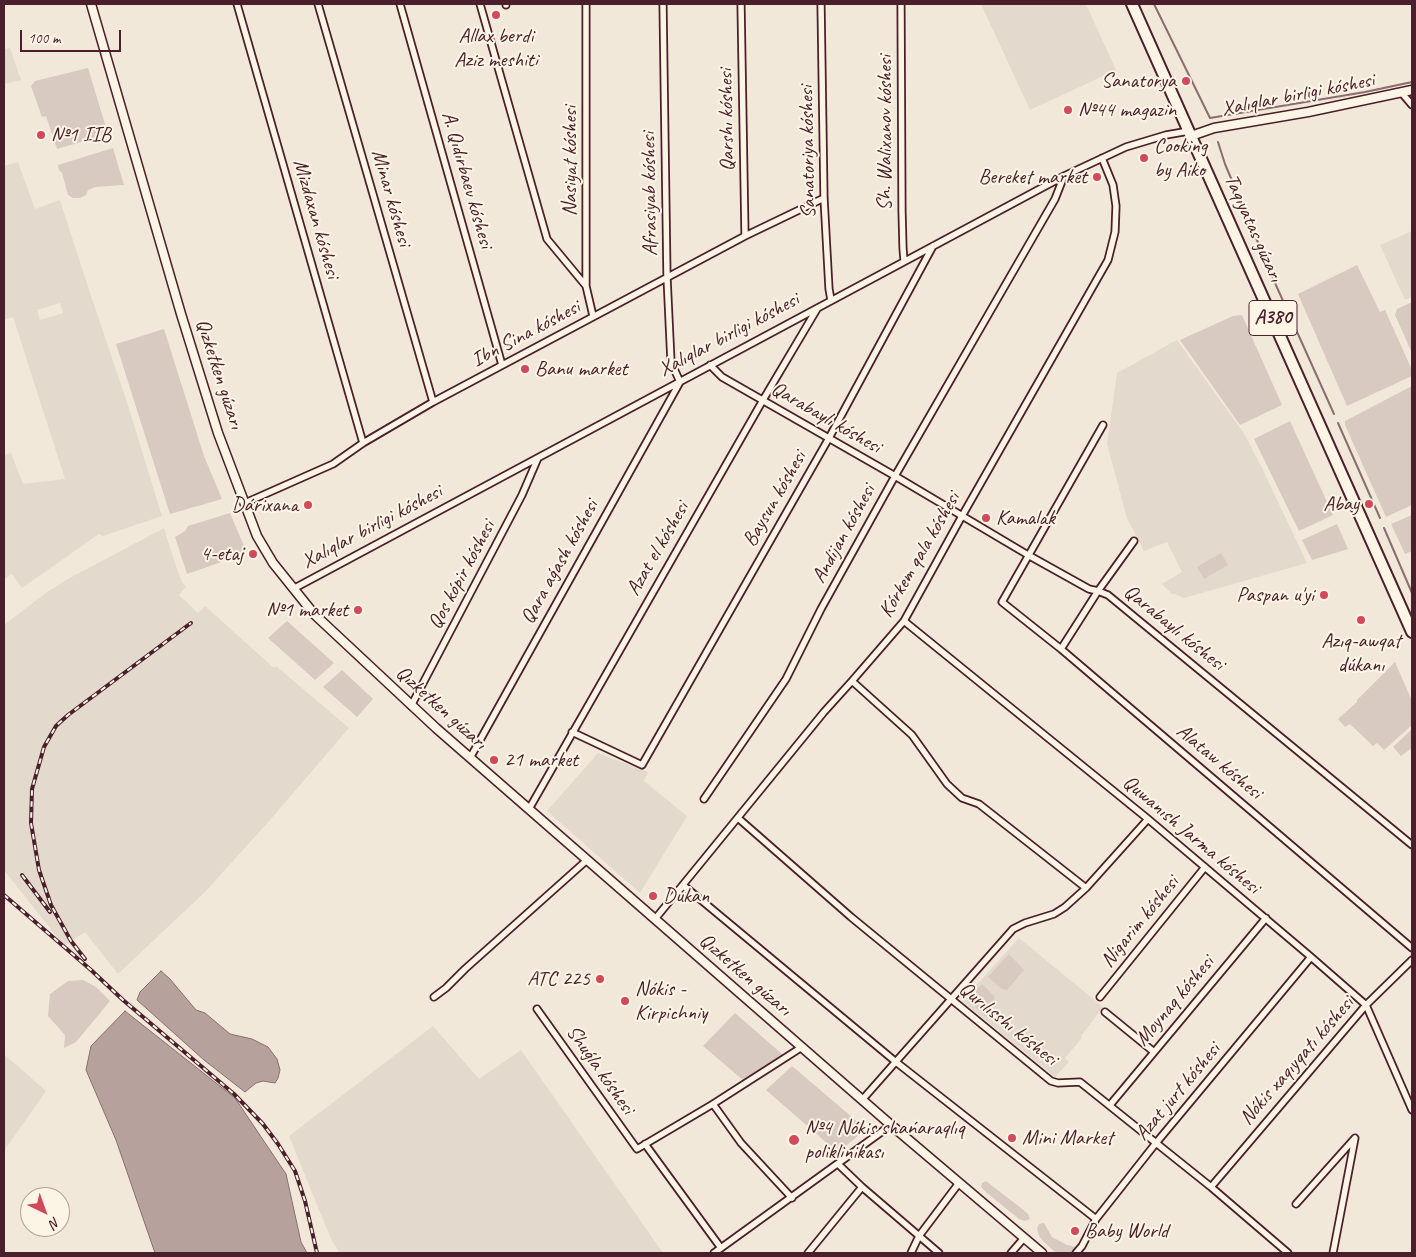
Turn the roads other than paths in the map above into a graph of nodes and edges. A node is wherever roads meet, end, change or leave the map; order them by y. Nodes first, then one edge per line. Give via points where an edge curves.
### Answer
1 (91, 4) edge
2 (237, 4) edge
3 (318, 4) edge
4 (400, 4) edge
5 (480, 4) edge
6 (586, 4) edge
7 (663, 4) edge
8 (741, 4) edge
9 (821, 4) edge
10 (901, 4) edge
11 (1132, 4) edge
12 (1412, 90) edge
13 (1400, 92) junction
14 (1412, 105) edge
15 (1190, 133) junction
16 (1102, 158) junction
17 (1064, 176) junction
18 (824, 198) junction
19 (745, 236) junction
20 (933, 246) junction
21 (904, 261) junction
22 (667, 277) junction
23 (586, 286) junction
24 (832, 300) junction
25 (818, 307) junction
26 (593, 316) junction
27 (502, 365) junction
28 (710, 365) junction
29 (680, 382) junction
30 (763, 400) junction
31 (433, 402) junction
32 (1103, 425) dead end
33 (829, 438) junction
34 (363, 443) junction
35 (538, 458) junction
36 (895, 476) junction
37 (245, 503) junction
38 (962, 516) junction
39 (1134, 541) dead end
40 (1028, 555) junction
41 (293, 589) junction
42 (1098, 591) junction
43 (904, 621) junction
44 (1412, 632) edge
45 (1061, 649) junction
46 (852, 681) junction
47 (412, 706) junction
48 (572, 732) junction
49 (470, 758) junction
50 (704, 799) dead end
51 (529, 809) junction
52 (738, 818) junction
53 (1148, 819) junction
54 (1412, 845) edge
55 (588, 860) junction
56 (1205, 867) junction
57 (683, 885) junction
58 (1086, 888) junction
59 (1266, 918) junction
60 (655, 919) junction
61 (1412, 948) edge
62 (1311, 957) junction
63 (1412, 960) edge
64 (434, 997) dead end
65 (1100, 997) dead end
66 (951, 998) junction
67 (1366, 1005) junction
68 (537, 1009) dead end
69 (1105, 1012) dead end
70 (802, 1047) junction
71 (1154, 1052) junction
72 (896, 1062) junction
73 (862, 1100) junction
74 (713, 1104) junction
75 (1110, 1105) junction
76 (1412, 1110) edge
77 (891, 1125) junction
78 (1156, 1143) junction
79 (645, 1144) junction
80 (838, 1164) junction
81 (959, 1183) junction
82 (862, 1187) junction
83 (1210, 1187) junction
84 (792, 1198) junction
85 (1296, 1204) dead end
86 (1096, 1219) junction
87 (919, 1236) junction
88 (1024, 1238) junction
89 (721, 1248) junction
90 (714, 1253) edge
91 (808, 1253) edge
92 (911, 1253) edge
93 (939, 1253) edge
94 (1011, 1253) edge
95 (1042, 1253) edge
96 (1076, 1253) edge
97 (1288, 1253) edge
98 (1332, 1253) edge

1 - 37 street, Qızketken gúzarı via 181,314 218,433
2 - 34 street, Mizdaxan kóshesi
3 - 31 street, Minar kóshesi
4 - 27 street, A. Qıdırbaev kóshesi
5 - 23 street via 547,238
6 - 23 street, Nasiyat kóshesi
7 - 22 street, Afrasiyab kóshesi
8 - 19 street, Qarshı kóshesi
9 - 18 street, Sanatoriya kóshesi
10 - 21 street, Sh. Walixanov kóshesi
11 - 15 highway, Taqıyatas gúzarı / A380
12 - 13 street, Xalıqlar birligi kóshesi
13 - 14 street
13 - 15 street, Xalıqlar birligi kóshesi
15 - 16 street, Xalıqlar birligi kóshesi via 1166,135
15 - 44 highway, Taqıyatas gúzarı / A380
16 - 17 street, Xalıqlar birligi kóshesi
16 - 38 street, Kórkem qala kóshesi via 1113,185 1116,206 1115,232 1108,260
17 - 20 street, Xalıqlar birligi kóshesi
17 - 36 street, Andijan kóshesi via 1055,199
18 - 19 street, Ibn Sina kóshesi
18 - 24 street, Sanatoriya kóshesi
19 - 22 street, Ibn Sina kóshesi
20 - 21 street, Xalıqlar birligi kóshesi
20 - 33 street, Baysun kóshesi
21 - 24 street, Xalıqlar birligi kóshesi
22 - 26 street, Ibn Sina kóshesi
22 - 29 street, Afrasiyab kóshesi via 671,362
23 - 26 street, Nasiyat kóshesi
24 - 25 street, Xalıqlar birligi kóshesi
25 - 28 street, Xalıqlar birligi kóshesi
25 - 30 street, Azat el kóshesi
26 - 27 street, Ibn Sina kóshesi
27 - 31 street, Ibn Sina kóshesi
28 - 29 street, Xalıqlar birligi kóshesi
28 - 30 street, Qarabaylı kóshesi via 722,377
29 - 35 street, Xalıqlar birligi kóshesi
29 - 49 street, Qara aǵash kóshesi
30 - 33 street, Qarabaylı kóshesi
30 - 48 street, Azat el kóshesi
31 - 34 street, Ibn Sina kóshesi
32 - 40 street
33 - 36 street, Qarabaylı kóshesi
33 - 48 street, Baysun kóshesi via 642,765
34 - 37 street, Ibn Sina kóshesi via 333,464
35 - 41 street, Xalıqlar birligi kóshesi
35 - 47 street, Qos kópir kóshesi
36 - 38 street, Qarabaylı kóshesi
36 - 50 street, Andijan kóshesi via 786,679
37 - 41 street, Qızketken gúzarı via 257,536
38 - 40 street, Qarabaylı kóshesi
38 - 43 street, Kórkem qala kóshesi
39 - 42 street
40 - 42 street, Qarabaylı kóshesi
40 - 45 street, Alataw kóshesi via 1002,602
41 - 47 street, Qızketken gúzarı via 314,614
42 - 45 street
42 - 54 street, Qarabaylı kóshesi via 1108,595
43 - 46 street, Kórkem qala kóshesi
43 - 53 street, Quwanısh Jarma kóshesi
45 - 61 street, Alataw kóshesi
46 - 52 street, Kórkem qala kóshesi
46 - 58 street via 912,735 947,784 962,798 979,804
47 - 49 street, Qızketken gúzarı
48 - 51 street, Azat el kóshesi
49 - 51 street, Qızketken gúzarı
51 - 55 street, Qızketken gúzarı
52 - 57 street, Kórkem qala kóshesi
52 - 66 street, Qurılısshı kóshesi via 851,917
53 - 56 street, Quwanısh Jarma kóshesi
53 - 58 street
55 - 60 street, Qızketken gúzarı
55 - 64 street
56 - 59 street, Quwanısh Jarma kóshesi
56 - 65 street, Nigarim kóshesi
57 - 60 street, Kórkem qala kóshesi
57 - 72 street
58 - 66 street via 1054,914 1013,929
59 - 62 street, Quwanısh Jarma kóshesi
59 - 71 street, Moynaq kóshesi
60 - 70 street, Qızketken gúzarı
62 - 67 street, Quwanısh Jarma kóshesi
62 - 78 street, Azat jurt kóshesi
63 - 67 street, Nókis xaqıyqatı kóshesi
66 - 72 street
66 - 75 street, Qurılısshı kóshesi via 1051,1081 1080,1082
67 - 76 street, Quwanısh Jarma kóshesi
67 - 83 street, Nókis xaqıyqatı kóshesi
68 - 79 street, Shuǵla kóshesi via 637,1149
69 - 71 street
70 - 73 street, Qızketken gúzarı
70 - 74 street
71 - 75 street, Moynaq kóshesi
72 - 73 street
72 - 86 street
73 - 77 street, Qızketken gúzarı
74 - 79 street
74 - 84 street via 740,1143
75 - 78 street, Qurılısshı kóshesi
77 - 80 street
77 - 81 street, Qızketken gúzarı
78 - 83 street, Qurılısshı kóshesi
78 - 86 street, Azat jurt kóshesi
79 - 89 street
80 - 82 street
80 - 84 street
81 - 87 street
81 - 88 street, Qızketken gúzarı
82 - 87 street
82 - 91 street
83 - 97 street, Qurılısshı kóshesi
84 - 89 street
85 - 98 street via 1354,1138
86 - 96 street, Azat jurt kóshesi
87 - 92 street
87 - 93 street
88 - 94 street
88 - 95 street, Qızketken gúzarı
89 - 90 street

